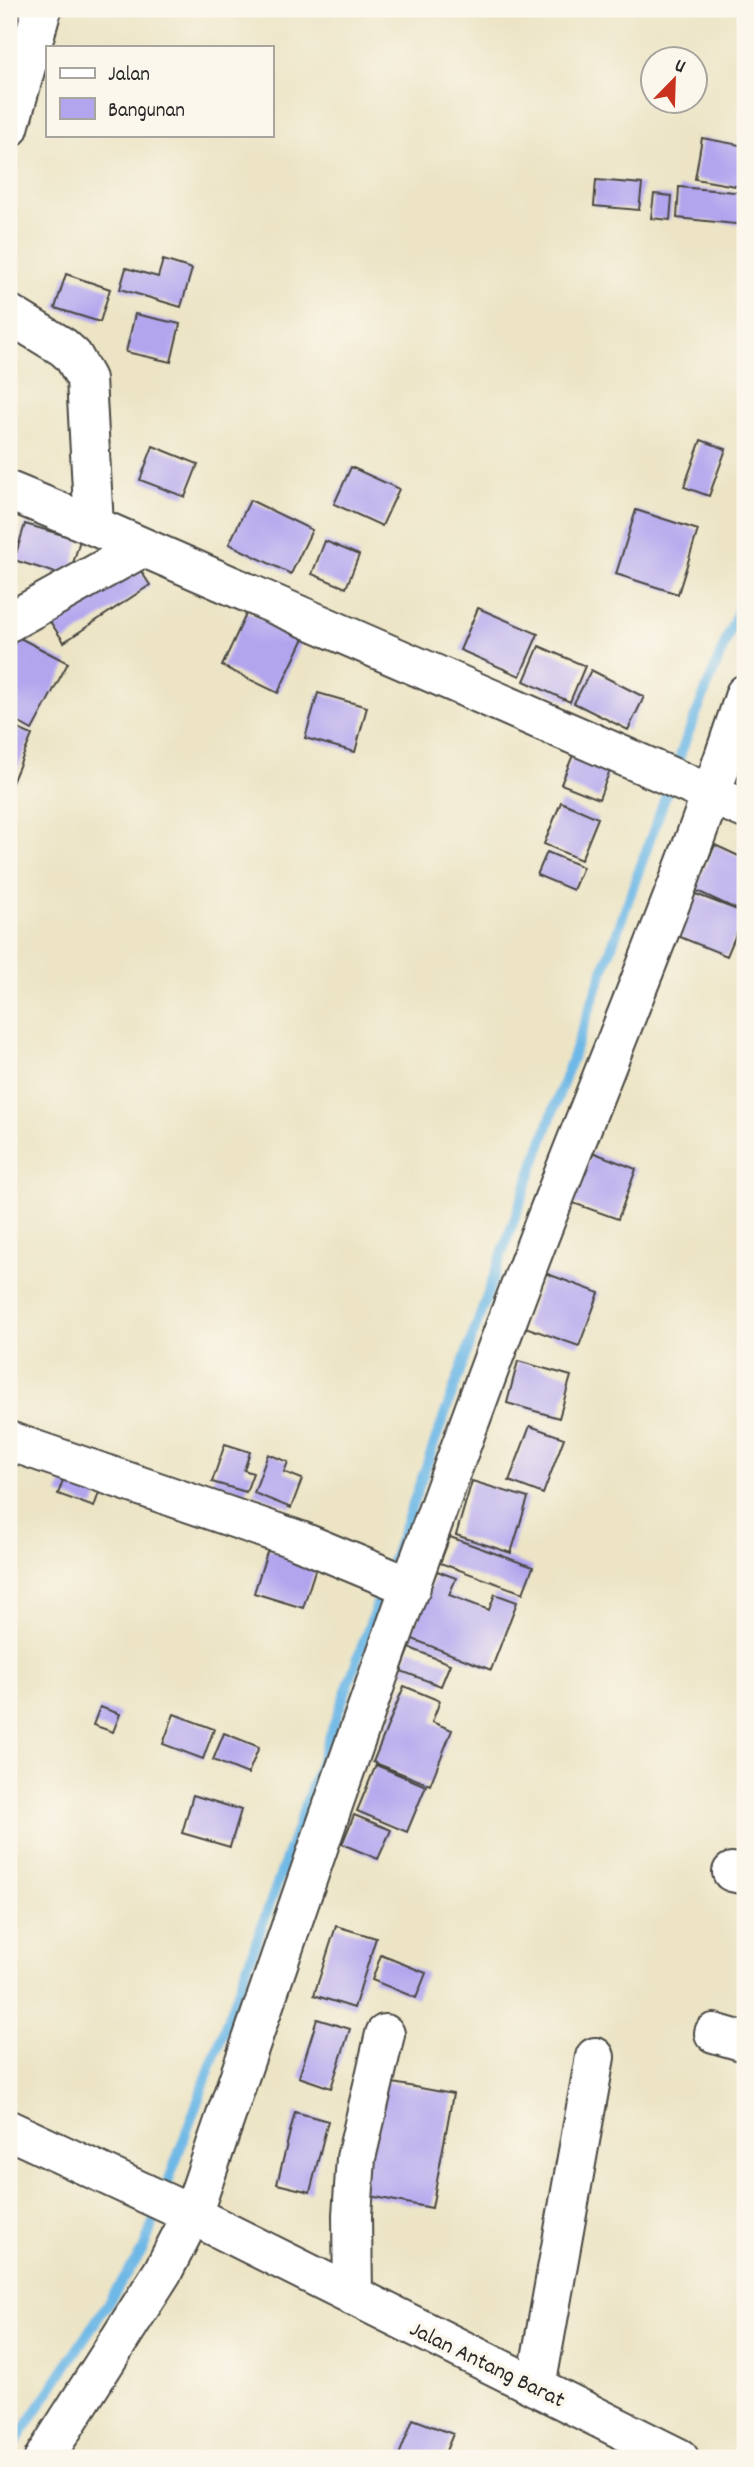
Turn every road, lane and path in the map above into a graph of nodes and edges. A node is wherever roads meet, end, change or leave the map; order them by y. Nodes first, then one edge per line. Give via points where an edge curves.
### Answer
1 (43, 9) edge
2 (9, 128) edge
3 (9, 314) edge
4 (9, 491) edge
5 (94, 526) junction
6 (142, 548) junction
7 (9, 622) edge
8 (745, 694) edge
9 (703, 791) edge
10 (9, 1441) edge
11 (399, 1582) junction
12 (386, 2034) dead end
13 (595, 2057) dead end
14 (9, 2130) edge
15 (184, 2212) junction
16 (353, 2296) junction
17 (536, 2387) junction
18 (638, 2448) edge
19 (44, 2458) edge
20 (679, 2458) edge

1 - 2 street
3 - 5 street via 63,347 86,379
4 - 5 street
5 - 6 street
6 - 7 street
6 - 9 street
8 - 9 street
9 - 11 street via 520,1287
10 - 11 street via 298,1540
11 - 15 street via 352,1749
12 - 16 street via 356,2158
13 - 17 street
14 - 15 street, Jalan Antang Barat
15 - 16 street, Jalan Antang Barat
15 - 19 street via 163,2271
16 - 17 street, Jalan Antang Barat
17 - 18 street, Jalan Antang Barat
18 - 20 street, Jalan Antang Barat

